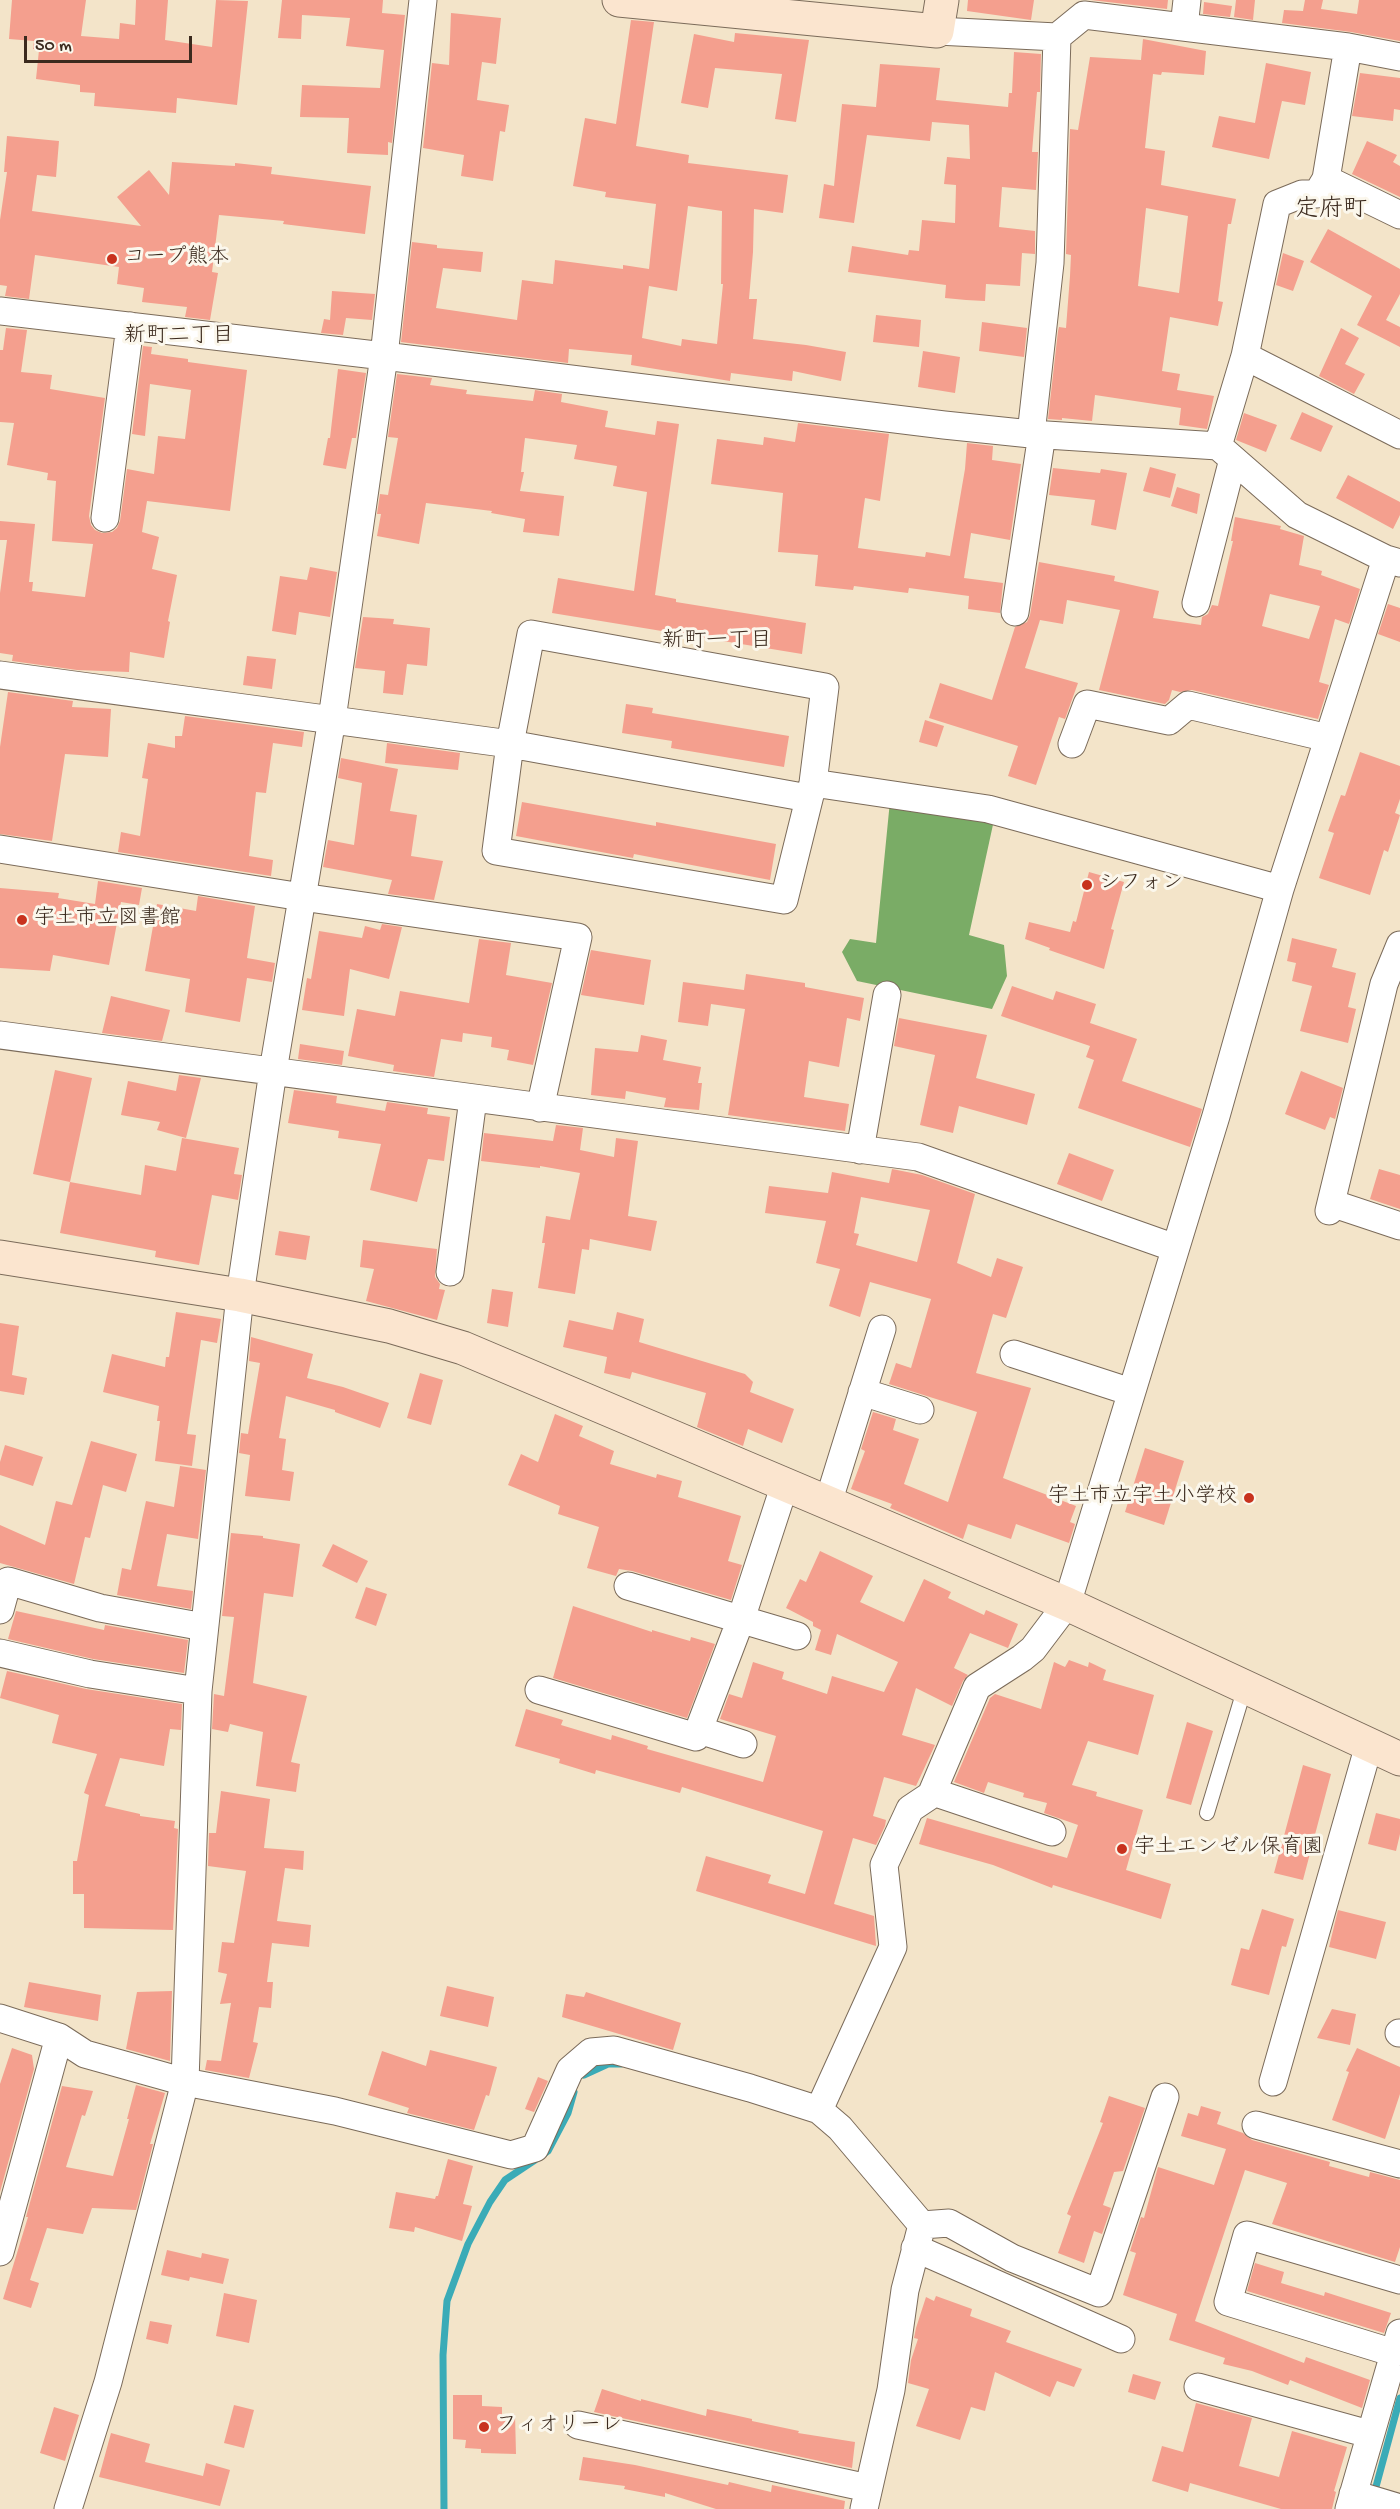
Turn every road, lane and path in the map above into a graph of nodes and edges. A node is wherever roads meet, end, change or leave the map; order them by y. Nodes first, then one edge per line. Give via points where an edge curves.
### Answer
1 (423, 0) edge
2 (619, 0) edge
3 (1187, 0) edge
4 (738, 5) edge
5 (1076, 8) edge
6 (939, 15) edge
7 (1184, 27) junction
8 (1057, 37) junction
9 (1348, 47) junction
10 (1400, 57) edge
11 (1326, 179) junction
12 (1400, 215) edge
13 (0, 312) edge
14 (130, 326) junction
15 (384, 356) junction
16 (1245, 356) junction
17 (1037, 434) junction
18 (1400, 435) edge
19 (1226, 452) junction
20 (105, 518) dead end
21 (1393, 561) edge
22 (1196, 603) dead end
23 (1015, 612) dead end
24 (0, 675) edge
25 (332, 719) junction
26 (1329, 738) junction
27 (510, 744) junction
28 (1072, 744) dead end
29 (810, 791) junction
30 (0, 849) edge
31 (1280, 889) junction
32 (302, 897) junction
33 (1400, 945) edge
34 (887, 995) dead end
35 (0, 1035) edge
36 (273, 1071) junction
37 (473, 1099) junction
38 (540, 1108) junction
39 (860, 1150) junction
40 (1400, 1226) edge
41 (1175, 1248) junction
42 (0, 1257) edge
43 (450, 1272) dead end
44 (240, 1295) junction
45 (882, 1329) dead end
46 (1014, 1354) dead end
47 (862, 1392) junction
48 (1131, 1392) junction
49 (920, 1410) dead end
50 (785, 1484) junction
51 (828, 1503) junction
52 (628, 1586) dead end
53 (1067, 1604) junction
54 (0, 1610) edge
55 (741, 1619) junction
56 (204, 1627) junction
57 (797, 1636) dead end
58 (0, 1653) edge
59 (1245, 1687) junction
60 (539, 1690) dead end
61 (198, 1691) junction
62 (699, 1730) junction
63 (742, 1744) dead end
64 (1370, 1745) junction
65 (1400, 1759) edge
66 (933, 1792) junction
67 (1207, 1813) dead end
68 (1052, 1832) dead end
69 (0, 2018) edge
70 (59, 2037) junction
71 (185, 2082) junction
72 (1273, 2082) dead end
73 (1165, 2097) dead end
74 (819, 2110) junction
75 (1256, 2125) dead end
76 (1400, 2164) edge
77 (918, 2237) junction
78 (0, 2252) edge
79 (1400, 2280) edge
80 (1121, 2339) dead end
81 (1397, 2343) edge
82 (1198, 2387) dead end
83 (579, 2425) dead end
84 (1369, 2434) junction
85 (866, 2499) edge
86 (1351, 2502) edge
87 (1400, 2508) edge
88 (68, 2509) edge

1 - 15 street
2 - 4 street
3 - 7 street
4 - 6 street
5 - 7 street
5 - 8 street
6 - 8 street
7 - 9 street
8 - 17 street via 1050,263
9 - 10 street
9 - 11 street
11 - 12 street
11 - 16 street via 1317,194 1302,194 1277,204
13 - 14 street
14 - 15 street
14 - 20 street
15 - 17 street
15 - 25 street
16 - 18 street
16 - 19 street
17 - 19 street
17 - 23 street
19 - 21 street via 1297,515
19 - 22 street
21 - 26 street
24 - 25 street
25 - 27 street
25 - 32 street
26 - 28 street via 1188,705 1169,721 1087,704
26 - 31 street
27 - 29 street
27 - 29 street via 496,852 784,900
27 - 29 street via 531,634 825,687
29 - 31 street via 988,809
30 - 32 street
31 - 41 street
32 - 36 street
32 - 38 street via 578,937
33 - 40 street via 1384,984 1330,1207
34 - 39 street
35 - 36 street
36 - 37 street
36 - 44 street
37 - 38 street
37 - 43 street
38 - 39 street
39 - 41 street via 918,1157
41 - 48 street
42 - 44 street
44 - 50 street via 389,1326 463,1348
44 - 56 street
45 - 47 street
46 - 48 street
47 - 49 street
47 - 51 street
48 - 53 street
50 - 51 street
50 - 55 street
51 - 53 street
52 - 55 street
53 - 59 street
53 - 66 street via 1033,1648 977,1687
54 - 56 street via 8,1581 100,1608
55 - 57 street
55 - 62 street
56 - 61 street
58 - 61 street via 90,1674
59 - 64 street
59 - 67 lane
60 - 62 street via 696,1737
61 - 71 street
62 - 63 street
64 - 65 street
64 - 72 street
66 - 68 street
66 - 74 street via 910,1809 884,1865 893,1947
69 - 70 street
70 - 71 street via 85,2054
70 - 78 street
71 - 74 street via 335,2111 511,2155 535,2148 570,2070 591,2052 614,2050
71 - 88 street via 108,2382
73 - 77 street via 1099,2293 1012,2258 949,2223
74 - 77 street via 840,2128
75 - 76 street
77 - 80 street
77 - 85 street via 905,2290 891,2390
79 - 81 street via 1247,2235 1228,2302
81 - 84 street
82 - 84 street
83 - 85 street
84 - 86 street
86 - 87 street

